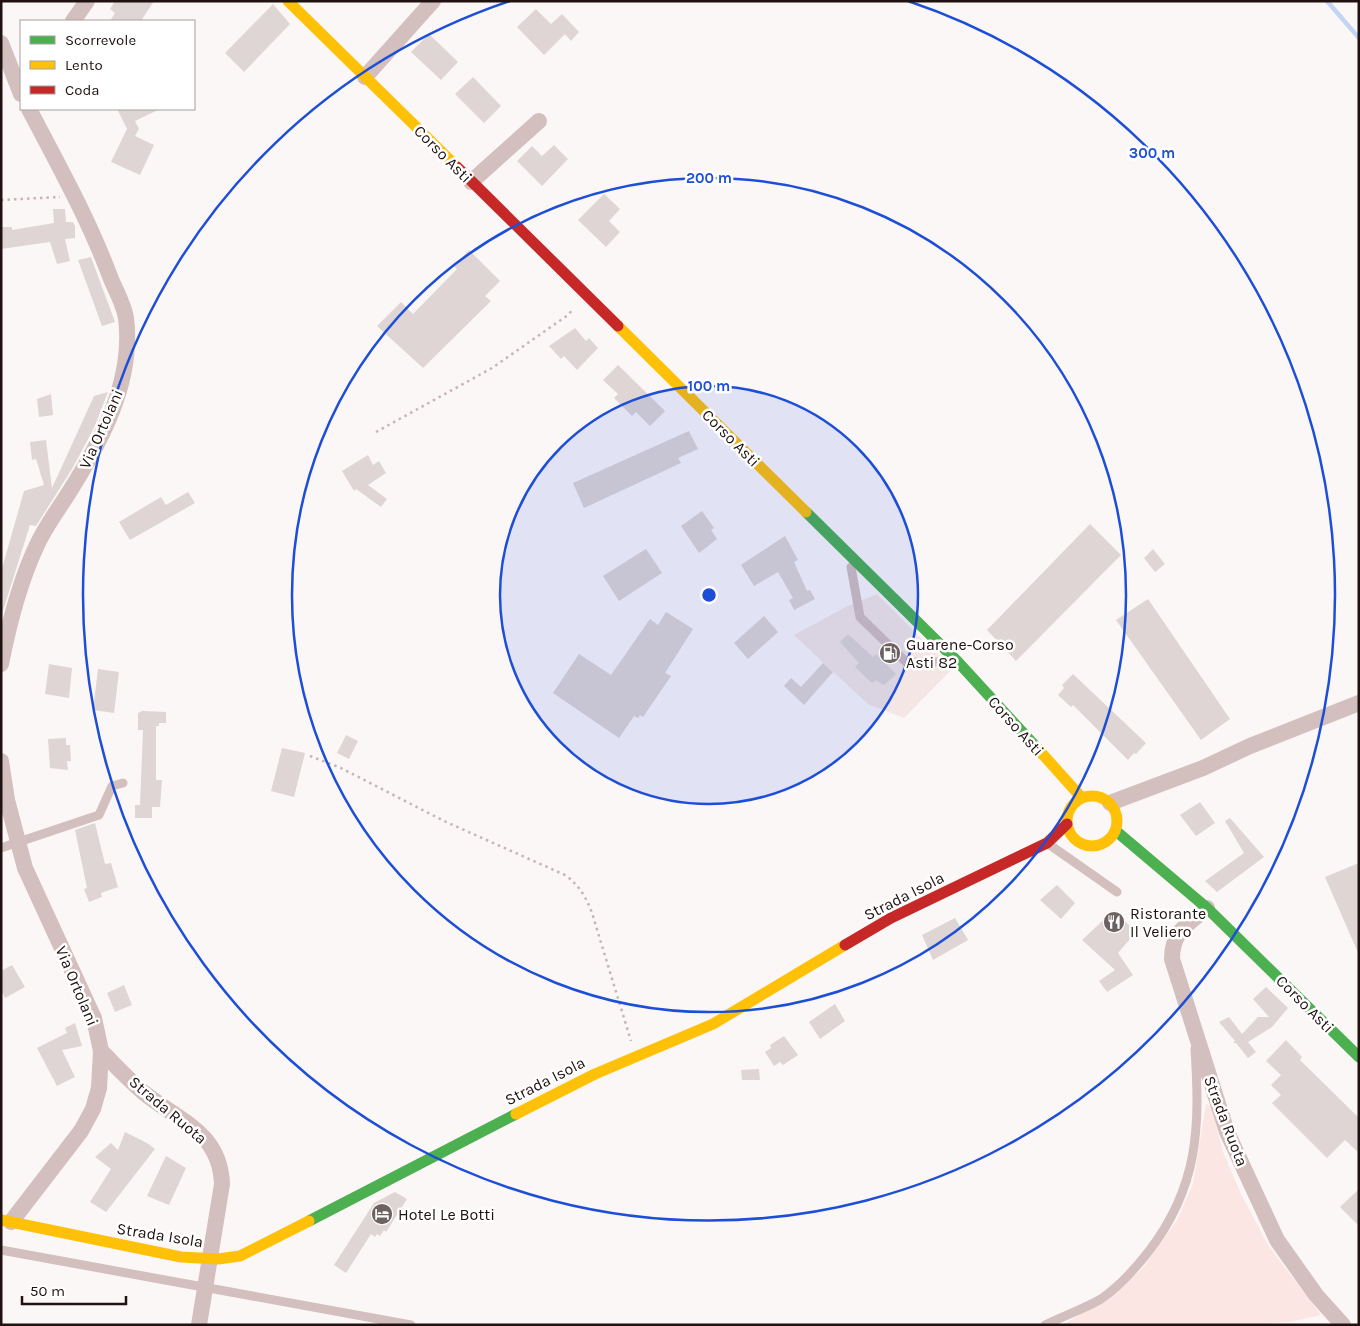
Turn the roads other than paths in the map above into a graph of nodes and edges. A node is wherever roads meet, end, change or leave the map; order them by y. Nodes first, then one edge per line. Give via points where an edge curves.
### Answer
1 (87, 1) edge
2 (288, 1) edge
3 (433, 1) edge
4 (74, 20) edge
5 (2, 45) edge
6 (365, 77) junction
7 (20, 91) edge
8 (30, 110) edge
9 (538, 121) dead end
10 (471, 182) junction
11 (849, 555) junction
12 (958, 662) junction
13 (1, 664) edge
14 (1359, 704) edge
15 (1, 762) edge
16 (123, 783) dead end
17 (1082, 798) junction
18 (1110, 803) junction
19 (1067, 824) junction
20 (1116, 831) junction
21 (1047, 843) junction
22 (18, 844) junction
23 (1, 848) edge
24 (1117, 892) dead end
25 (1207, 908) junction
26 (1194, 1029) junction
27 (101, 1052) junction
28 (1359, 1057) edge
29 (6, 1221) edge
30 (1, 1250) edge
31 (199, 1325) edge
32 (411, 1325) edge
33 (1046, 1325) edge
34 (1343, 1325) edge

1 - 4 street
2 - 6 main road, Corso Asti
3 - 6 street
5 - 7 street
6 - 10 main road, Corso Asti
8 - 13 street, Via Ortolani via 106,265 126,316 123,378 110,417 85,467 38,543 21,584
9 - 10 street
10 - 11 main road, Corso Asti
11 - 12 main road, Corso Asti
11 - 12 lane via 860,617 873,630 906,662
12 - 17 main road, Corso Asti
14 - 18 street
15 - 22 street, Via Ortolani
16 - 22 lane via 112,786 99,814
17 - 18 main road via 1097,796
17 - 19 main road via 1070,809
18 - 20 main road via 1117,816
19 - 20 main road via 1074,838 1089,846 1105,843
19 - 21 main road, Strada Isola
20 - 25 main road, Corso Asti
21 - 24 lane
21 - 29 main road, Strada Isola via 891,918 713,1024 595,1074 240,1256 181,1258
22 - 23 lane
22 - 27 street, Via Ortolani via 25,868 94,1018
25 - 26 street, Strada Ruota via 1180,930 1172,945 1172,959
25 - 28 main road, Corso Asti
26 - 33 lane via 1197,1136 1185,1187 1170,1220 1130,1274 1100,1299
26 - 34 street, Strada Ruota via 1227,1132 1277,1240 1316,1295
27 - 29 street, Via Ortolani via 99,1088 93,1109 81,1130
27 - 31 street, Strada Ruota via 144,1092 204,1135 222,1168 215,1239
30 - 32 lane

